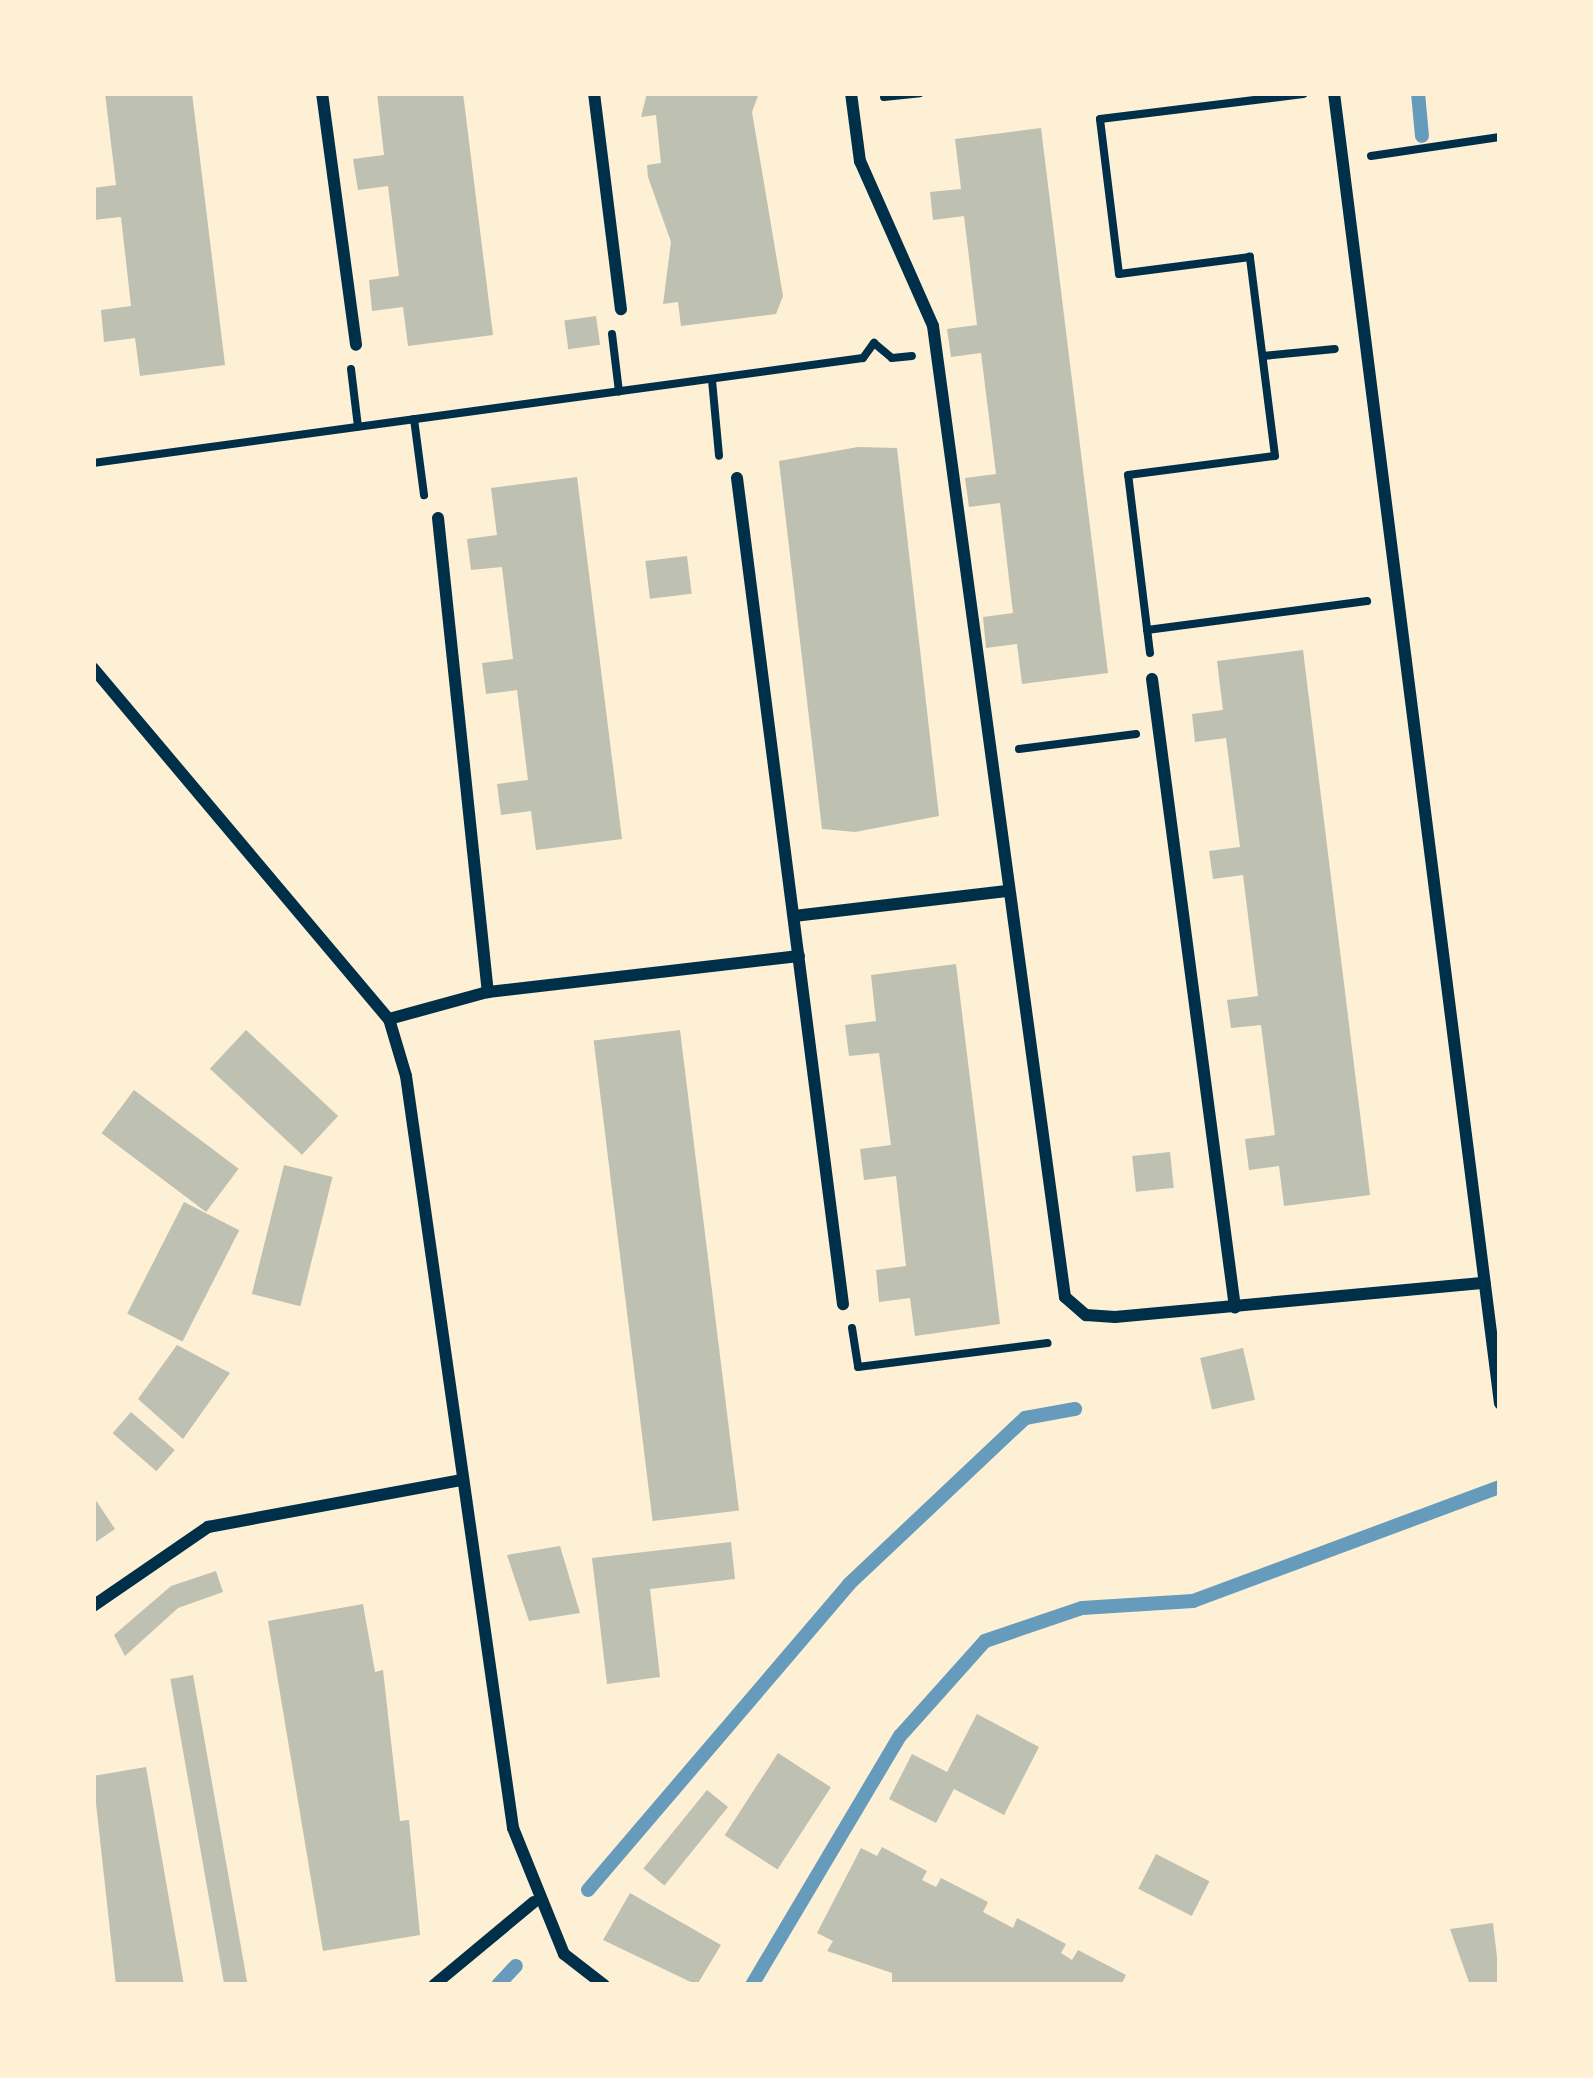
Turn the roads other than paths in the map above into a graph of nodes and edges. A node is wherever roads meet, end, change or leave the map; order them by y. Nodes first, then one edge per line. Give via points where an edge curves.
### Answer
1 (322, 93) edge
2 (594, 93) edge
3 (851, 93) edge
4 (1334, 93) edge
5 (621, 309) road end
6 (356, 345) road end
7 (736, 478) road end
8 (438, 518) road end
9 (93, 668) edge
10 (1152, 679) road end
11 (1007, 891) junction
12 (794, 916) junction
13 (799, 956) junction
14 (488, 992) junction
15 (389, 1019) junction
16 (1484, 1283) junction
17 (843, 1304) road end
18 (1235, 1308) junction
19 (1500, 1404) edge
20 (460, 1480) junction
21 (93, 1606) edge
22 (535, 1902) junction
23 (434, 1985) edge
24 (604, 1985) edge

1 - 6 street
2 - 5 street
3 - 11 street via 860,161 933,326
4 - 16 street
7 - 12 street
8 - 14 street
9 - 15 street
10 - 18 street
11 - 12 street
11 - 18 street via 1065,1297 1100,1316
12 - 13 street
13 - 14 street
13 - 17 street
14 - 15 street
15 - 20 street via 406,1076
16 - 18 street
16 - 19 street
20 - 21 street via 208,1527
20 - 22 street via 513,1828
22 - 23 street
22 - 24 street via 564,1954

